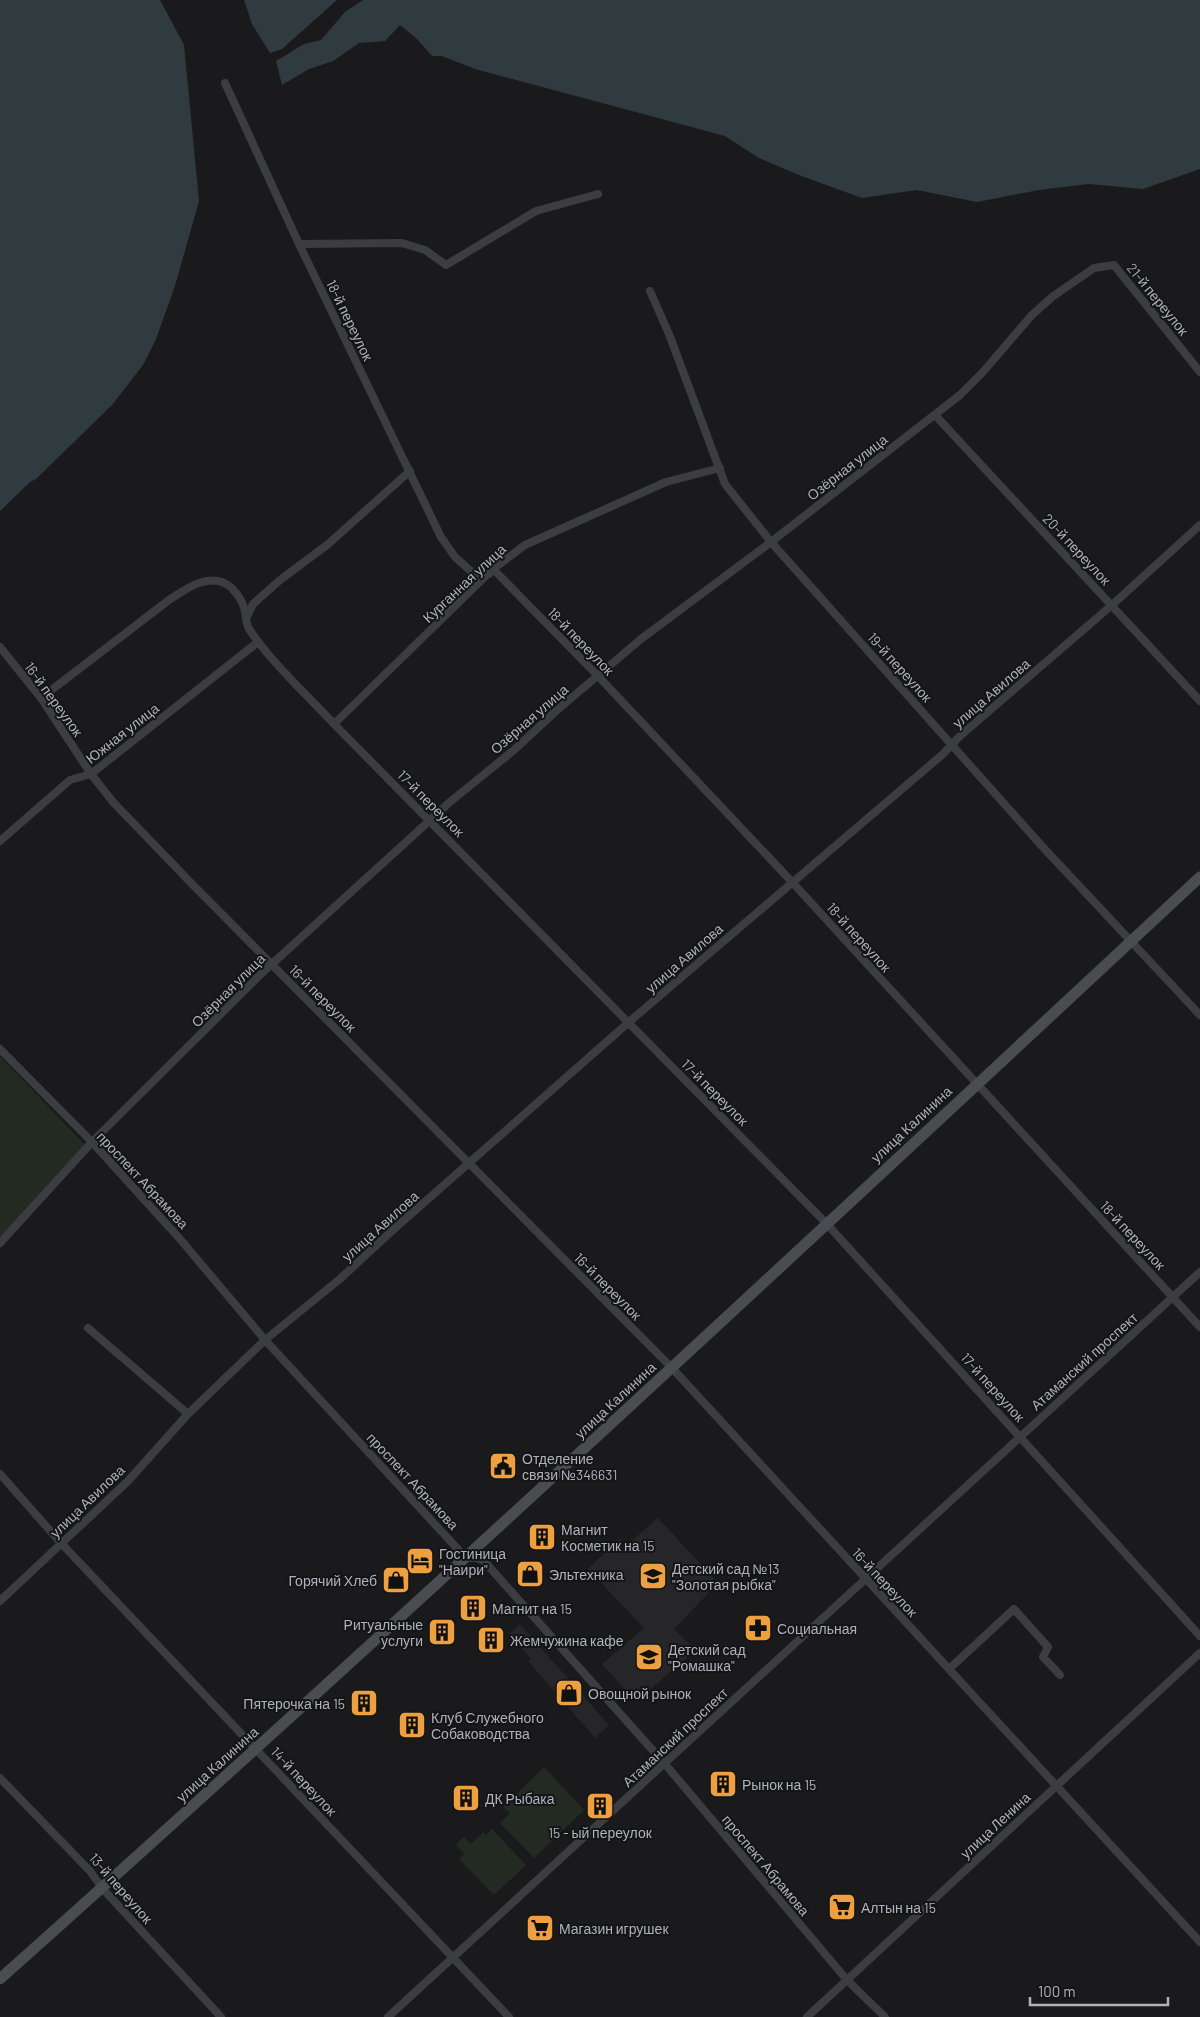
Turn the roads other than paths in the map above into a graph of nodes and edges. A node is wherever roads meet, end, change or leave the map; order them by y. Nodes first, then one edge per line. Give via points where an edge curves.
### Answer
1 (225, 83) dead end
2 (598, 194) dead end
3 (299, 244) junction
4 (1114, 265) joint
5 (650, 292) dead end
6 (1200, 372) edge
7 (935, 415) junction
8 (720, 468) junction
9 (410, 471) junction
10 (1200, 524) edge
11 (771, 542) junction
12 (491, 572) junction
13 (1112, 605) junction
14 (247, 626) junction
15 (258, 642) junction
16 (0, 647) edge
17 (598, 676) junction
18 (42, 698) junction
19 (1200, 701) edge
20 (334, 724) junction
21 (952, 745) junction
22 (91, 774) junction
23 (430, 820) junction
24 (0, 841) edge
25 (1200, 877) edge
26 (792, 882) junction
27 (1131, 941) junction
28 (271, 964) junction
29 (1200, 1015) edge
30 (628, 1022) junction
31 (0, 1049) edge
32 (977, 1084) junction
33 (92, 1142) junction
34 (469, 1163) junction
35 (826, 1223) junction
36 (0, 1243) edge
37 (1200, 1272) edge
38 (1173, 1297) junction
39 (1200, 1327) edge
40 (88, 1328) dead end
41 (265, 1340) junction
42 (672, 1368) junction
43 (188, 1414) junction
44 (1020, 1436) junction
45 (0, 1474) edge
46 (61, 1543) junction
47 (466, 1558) junction
48 (864, 1579) junction
49 (0, 1601) edge
50 (1200, 1636) edge
51 (1200, 1653) edge
52 (949, 1669) junction
53 (1060, 1674) dead end
54 (256, 1749) junction
55 (665, 1764) junction
56 (0, 1778) edge
57 (1056, 1785) junction
58 (102, 1888) junction
59 (1200, 1942) edge
60 (453, 1957) junction
61 (0, 1979) edge
62 (847, 1980) junction
63 (221, 2017) edge
64 (388, 2017) edge
65 (509, 2017) edge
66 (807, 2017) edge
67 (885, 2017) edge

1 - 3 street, 18-й переулок
2 - 3 street via 536,211 446,265 425,250 402,242
3 - 9 street, 18-й переулок
4 - 6 street, 21-й переулок
4 - 7 street, Озёрная улица via 1094,268 1052,297 1031,316 983,372
5 - 8 street, 19-й переулок
7 - 11 street, Озёрная улица
7 - 13 street, 20-й переулок
8 - 11 street, 19-й переулок via 725,484
8 - 12 street, Курганная улица via 666,482 612,505 525,545
9 - 12 street, 18-й переулок via 441,538 455,556 473,573
9 - 14 street via 335,539 253,604 247,614
10 - 13 street, улица Авилова
11 - 17 street, Озёрная улица via 685,605
11 - 21 street, 19-й переулок
12 - 17 street, 18-й переулок
12 - 20 street, Курганная улица
13 - 19 street, 20-й переулок
13 - 21 street, улица Авилова
14 - 15 street, 17-й переулок
14 - 18 street, 17-й переулок via 244,608 235,590 223,582 208,580 190,586
15 - 20 street, 17-й переулок
15 - 22 street, Южная улица
16 - 18 street, 16-й переулок
17 - 23 street, Озёрная улица
17 - 26 street, 18-й переулок
18 - 22 street, 16-й переулок
20 - 23 street, 17-й переулок
21 - 26 street, улица Авилова
21 - 27 street, 19-й переулок
22 - 24 street, Южная улица via 70,780
22 - 28 street, 16-й переулок via 113,802
23 - 28 street, Озёрная улица
23 - 30 street, 17-й переулок
25 - 27 main road, улица Калинина
26 - 30 street, улица Авилова
26 - 32 street, 18-й переулок
27 - 29 street, 19-й переулок
27 - 32 main road, улица Калинина
28 - 33 street, Озёрная улица
28 - 34 street, 16-й переулок
30 - 34 street, улица Авилова
30 - 35 street, 17-й переулок
31 - 33 street, проспект Абрамова
32 - 35 main road, улица Калинина
32 - 38 street, 18-й переулок
33 - 36 street, Озёрная улица
33 - 41 street, проспект Абрамова
34 - 41 street, улица Авилова via 341,1278
34 - 42 street, 16-й переулок
35 - 42 main road, улица Калинина
35 - 44 street, 17-й переулок
37 - 38 street, Атаманский проспект
38 - 39 street, 18-й переулок
38 - 44 street, Атаманский проспект
40 - 43 street
41 - 43 street, улица Авилова
41 - 47 street, проспект Абрамова
42 - 47 main road, улица Калинина
42 - 48 street, 16-й переулок
43 - 46 street, улица Авилова via 128,1481
44 - 48 street, Атаманский проспект
44 - 50 street, 17-й переулок
45 - 46 street, 14-й переулок
46 - 49 street, улица Авилова
46 - 54 street, 14-й переулок
47 - 54 main road, улица Калинина
47 - 55 street, проспект Абрамова via 484,1561
48 - 52 street, 16-й переулок
48 - 55 street, Атаманский проспект
51 - 57 street, улица Ленина
52 - 53 street via 1014,1609 1048,1647 1043,1657
52 - 57 street, 16-й переулок
54 - 58 main road, улица Калинина
54 - 60 street, 14-й переулок
55 - 60 street, Атаманский проспект
55 - 62 street, проспект Абрамова
56 - 58 street, 13-й переулок via 90,1871
57 - 59 street, 16-й переулок
57 - 62 street, улица Ленина
58 - 61 main road, улица Калинина
58 - 63 street, 13-й переулок
60 - 64 street, Атаманский проспект
60 - 65 street, 14-й переулок
62 - 66 street, улица Ленина
62 - 67 street, проспект Абрамова

